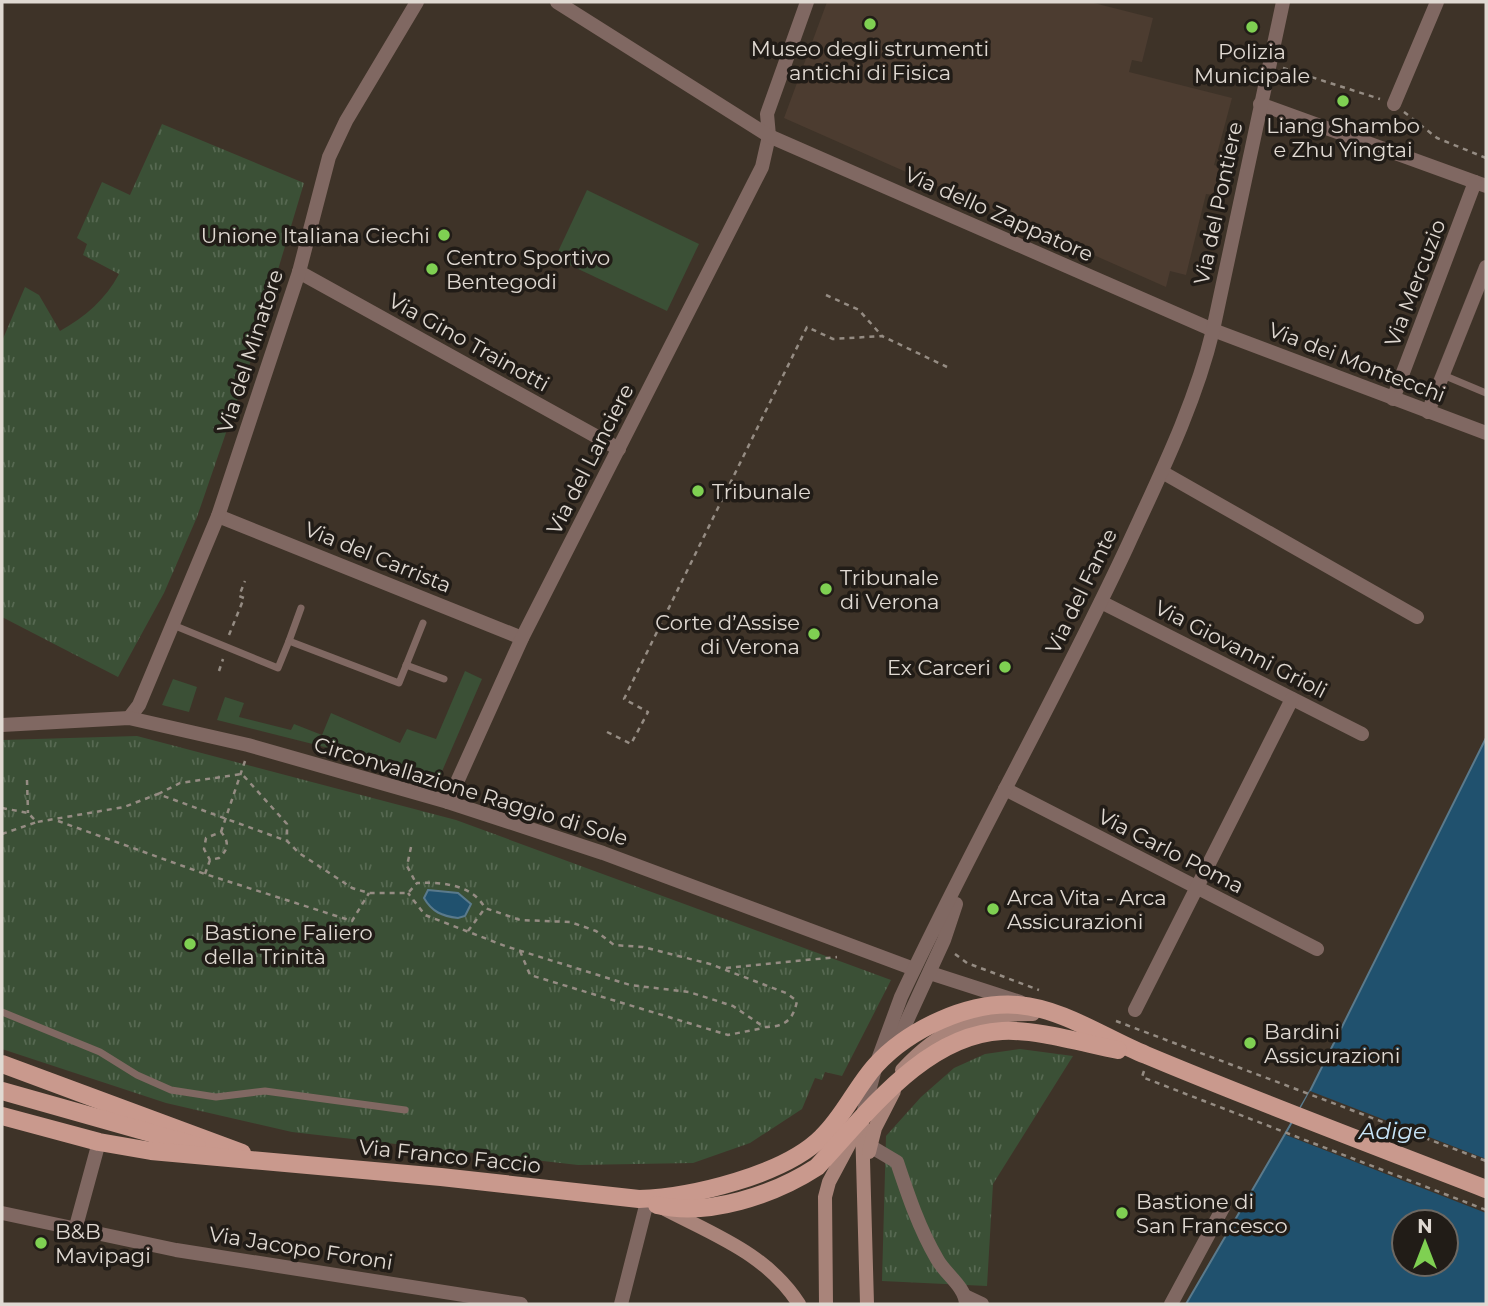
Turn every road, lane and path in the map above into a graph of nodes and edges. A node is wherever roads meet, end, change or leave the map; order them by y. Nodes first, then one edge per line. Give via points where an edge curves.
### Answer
1 (417, 2) edge
2 (556, 2) edge
3 (807, 2) edge
4 (1283, 2) edge
5 (1437, 2) edge
6 (1270, 64) junction
7 (1260, 104) junction
8 (1394, 104) junction
9 (769, 136) junction
10 (1486, 158) edge
11 (1481, 184) edge
12 (1486, 268) edge
13 (299, 272) junction
14 (826, 295) dead end
15 (1213, 330) junction
16 (882, 336) junction
17 (947, 367) dead end
18 (1442, 375) junction
19 (1486, 393) edge
20 (1394, 399) junction
21 (1428, 412) junction
22 (1486, 433) edge
23 (619, 449) junction
24 (1162, 471) junction
25 (218, 516) junction
26 (245, 581) dead end
27 (1101, 602) junction
28 (301, 608) dead end
29 (1417, 617) dead end
30 (423, 623) dead end
31 (173, 625) junction
32 (228, 637) dead end
33 (523, 638) junction
34 (289, 641) junction
35 (214, 655) dead end
36 (406, 665) junction
37 (219, 671) dead end
38 (444, 679) dead end
39 (1292, 699) junction
40 (129, 718) junction
41 (2, 725) edge
42 (607, 732) dead end
43 (1362, 734) dead end
44 (245, 761) dead end
45 (242, 774) junction
46 (27, 780) dead end
47 (1005, 789) junction
48 (158, 794) junction
49 (448, 802) junction
50 (2, 808) edge
51 (28, 813) junction
52 (227, 819) junction
53 (54, 820) junction
54 (37, 822) junction
55 (221, 832) junction
56 (2, 834) edge
57 (287, 841) junction
58 (411, 848) dead end
59 (210, 860) junction
60 (970, 862) junction
61 (205, 874) junction
62 (417, 883) junction
63 (1195, 889) junction
64 (369, 893) junction
65 (408, 893) junction
66 (485, 908) junction
67 (468, 932) junction
68 (1317, 949) dead end
69 (520, 951) junction
70 (824, 951) dead end
71 (723, 968) junction
72 (914, 969) junction
73 (930, 973) junction
74 (1135, 1010) dead end
75 (2, 1012) edge
76 (1058, 1014) junction
77 (764, 1027) junction
78 (1158, 1037) dead end
79 (893, 1052) junction
80 (1145, 1055) junction
81 (2, 1064) edge
82 (876, 1065) junction
83 (1142, 1077) dead end
84 (898, 1084) junction
85 (2, 1091) edge
86 (405, 1110) dead end
87 (2, 1116) edge
88 (862, 1119) junction
89 (99, 1142) junction
90 (870, 1146) junction
91 (807, 1150) junction
92 (255, 1159) junction
93 (1486, 1161) edge
94 (864, 1171) junction
95 (1486, 1189) edge
96 (649, 1203) junction
97 (1224, 1206) dead end
98 (1486, 1210) edge
99 (2, 1213) edge
100 (75, 1230) junction
101 (965, 1300) edge
102 (521, 1304) edge
103 (621, 1304) edge
104 (799, 1304) edge
105 (826, 1304) edge
106 (867, 1304) edge
107 (982, 1304) edge
108 (1171, 1304) edge

1 - 13 street, Via del Minatore via 329,157
2 - 9 street, Via dello Zappatore
3 - 9 street, Via del Lanciere via 767,114
4 - 6 street, Via del Pontiere
5 - 8 street
6 - 7 street, Via del Pontiere
6 - 8 path
7 - 11 street
7 - 15 street, Via del Pontiere
8 - 10 path via 1437,138
9 - 15 street, Via dello Zappatore
9 - 23 street, Via del Lanciere via 761,167
11 - 20 street, Via Mercuzio
12 - 18 street
13 - 23 street, Via Gino Trainotti
13 - 25 street, Via del Minatore
14 - 16 path via 859,310
15 - 20 street, Via dei Montecchi
15 - 24 street, Via del Fante
16 - 17 path
16 - 42 path via 833,339 807,327 624,699 648,712 631,744
18 - 19 lane
18 - 21 street
20 - 21 street, Via dei Montecchi
21 - 22 street, Via dei Montecchi
23 - 33 street, Via del Lanciere
24 - 27 street, Via del Fante
24 - 29 street
25 - 31 street, Via del Minatore
25 - 33 street, Via del Carrista
26 - 32 path via 239,596 244,598
27 - 39 street, Via Giovanni Grioli
27 - 47 street, Via del Fante
28 - 34 lane
30 - 36 lane
31 - 34 lane via 278,668
31 - 40 street, Via del Minatore
33 - 49 street, Via del Lanciere
34 - 36 lane via 399,683
35 - 37 path via 224,659
36 - 38 lane
39 - 43 street, Via Giovanni Grioli
39 - 63 street
40 - 41 street, Circonvallazione Raggio di Sole
40 - 49 street, Circonvallazione Raggio di Sole via 248,745
44 - 45 path
45 - 48 path via 180,783
45 - 52 path
45 - 57 path via 287,824
46 - 51 path
47 - 60 street, Via del Fante
47 - 63 street, Via Carlo Poma
48 - 52 path
48 - 53 path via 124,807
49 - 72 street, Circonvallazione Raggio di Sole via 603,853
50 - 51 path
51 - 54 path
52 - 55 path
52 - 57 path
53 - 54 path
53 - 61 path
54 - 56 path
55 - 59 path via 226,849
55 - 59 path via 206,838 204,849
57 - 64 path via 352,888
58 - 62 path via 407,866
59 - 61 path
60 - 72 street, Via del Fante
60 - 73 street, Via del Fante
61 - 64 path via 352,921
62 - 65 path
62 - 66 path via 439,882 470,891
63 - 68 street, Via Carlo Poma
63 - 74 street
64 - 65 path
65 - 67 path via 425,915
66 - 67 path
66 - 71 path via 520,920 570,922 596,931 614,945 643,947
67 - 69 path
69 - 77 path via 629,985 688,992 733,1006
69 - 77 path via 530,975 728,1035
70 - 71 path via 838,956 836,960
71 - 77 path via 786,993 797,1002 787,1024
72 - 82 street, Via del Fante
73 - 76 street
73 - 79 street, Via del Fante
75 - 86 lane via 100,1052 171,1090 216,1097 265,1091
76 - 79 main road, Via Franco Faccio via 1020,1005 987,1005 936,1022
76 - 80 main road, Via Franco Faccio
76 - 88 main road via 997,1015 945,1032 895,1077
78 - 93 path
79 - 82 main road, Via Franco Faccio
79 - 88 street, Via del Fante
80 - 84 main road, Via Franco Faccio via 1004,1031 952,1044
80 - 95 main road
81 - 92 main road, Via Franco Faccio
82 - 88 street, Via del Fante
82 - 91 main road, Via Franco Faccio via 835,1123
83 - 98 path
84 - 88 main road, Via Franco Faccio
84 - 90 main road
85 - 92 main road, Via Franco Faccio via 181,1143
87 - 89 main road, Via Franco Faccio
88 - 91 main road via 835,1139
88 - 94 main road
88 - 96 main road, Via Franco Faccio via 817,1167 756,1195 712,1207
88 - 105 main road via 825,1197
89 - 92 main road, Via Franco Faccio
89 - 100 street
90 - 94 main road
90 - 101 street via 897,1162 937,1261
91 - 96 main road, Via Franco Faccio via 756,1174
92 - 96 main road, Via Franco Faccio
94 - 106 main road
96 - 103 street
96 - 104 main road, Via Franco Faccio via 714,1231 759,1259
97 - 108 street
99 - 100 street, Via Jacopo Foroni
100 - 102 street, Via Jacopo Foroni
101 - 107 street

